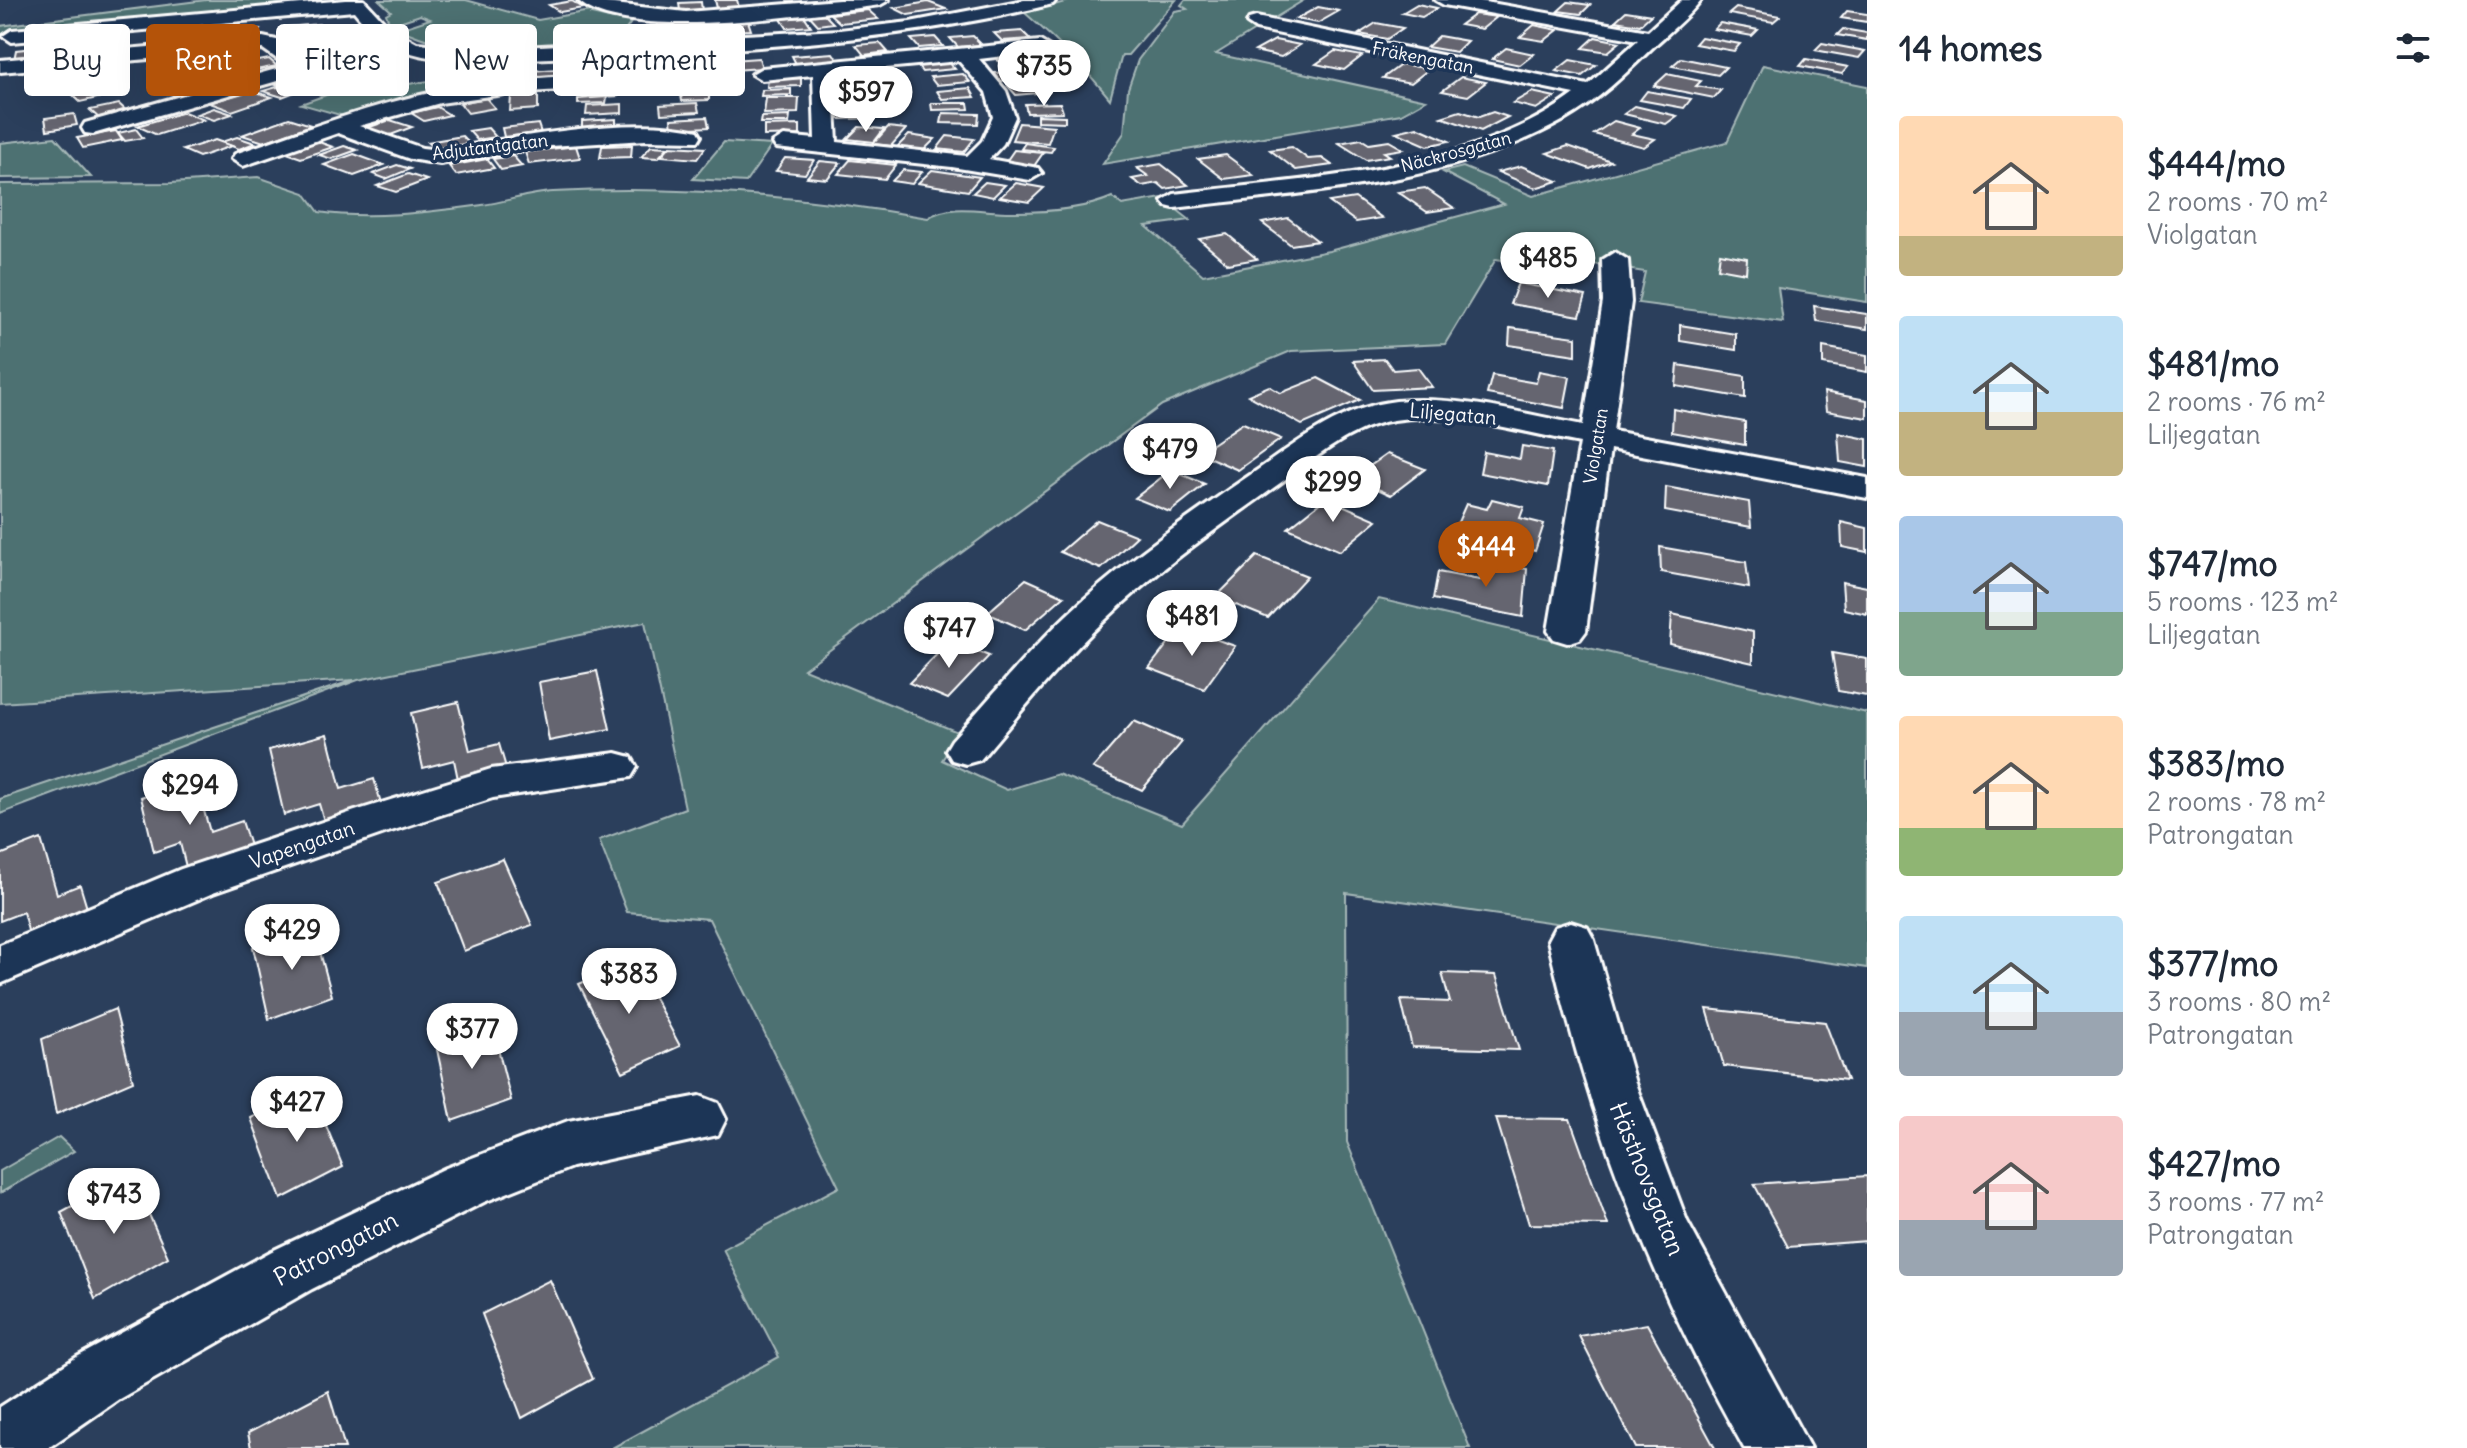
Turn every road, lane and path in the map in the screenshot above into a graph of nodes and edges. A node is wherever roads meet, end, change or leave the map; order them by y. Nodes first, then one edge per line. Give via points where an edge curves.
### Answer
1 (587, 0) edge
2 (880, 0) edge
3 (1047, 0) edge
4 (1444, 0) edge
5 (1692, 0) edge
6 (356, 2) edge
7 (1014, 3) edge
8 (757, 6) edge
9 (151, 23) junction
10 (1256, 23) dead end
11 (887, 31) junction
12 (1650, 37) junction
13 (0, 38) edge
14 (769, 39) junction
15 (745, 41) edge
16 (1040, 47) dead end
17 (276, 48) edge
18 (553, 52) edge
19 (964, 54) junction
20 (911, 58) junction
21 (0, 66) edge
22 (136, 71) junction
23 (823, 71) junction
24 (762, 74) dead end
25 (276, 76) edge
26 (553, 85) edge
27 (1589, 91) junction
28 (646, 96) edge
29 (176, 106) junction
30 (648, 118) junction
31 (339, 126) junction
32 (93, 128) dead end
33 (690, 136) dead end
34 (784, 143) dead end
35 (826, 146) junction
36 (243, 159) dead end
37 (973, 163) junction
38 (1030, 173) dead end
39 (1174, 201) dead end
40 (1615, 260) dead end
41 (1598, 435) junction
42 (1867, 488) edge
43 (1567, 631) dead end
44 (966, 750) dead end
45 (616, 767) dead end
46 (1571, 940) dead end
47 (0, 965) edge
48 (700, 1119) dead end
49 (0, 1444) edge
50 (1779, 1448) edge

1 - 8 street via 639,16
2 - 8 street
3 - 7 street
4 - 12 street
5 - 12 street, Näckrosgatan
6 - 9 street
6 - 18 street via 388,39 438,53
7 - 11 street
8 - 14 street
9 - 13 street
9 - 22 street
10 - 27 street, Fräkengatan
11 - 14 street
11 - 20 street
12 - 27 street, Näckrosgatan
14 - 15 street
16 - 19 street
17 - 22 street via 270,43
19 - 20 street
19 - 37 street via 996,91 1004,117 992,144
20 - 23 street
21 - 22 street
22 - 29 street
23 - 24 street
23 - 35 street
25 - 29 street
26 - 31 street via 451,95
27 - 39 street, Näckrosgatan via 1541,125 1462,154 1376,173
28 - 30 street
29 - 32 street
30 - 31 street, Adjutantgatan via 440,157
30 - 33 street, Adjutantgatan
31 - 36 street
34 - 35 street
35 - 37 street
37 - 38 street
40 - 41 street, Violgatan via 1617,302
41 - 42 street, Liljegatan
41 - 43 street, Violgatan
41 - 44 street, Liljegatan via 1428,409 1372,415 1331,433 1208,519 1095,609
45 - 47 street, Vapengatan via 491,784 370,822 197,881
46 - 50 street, Hästhovsgatan via 1594,1040 1661,1225
48 - 49 street, Patrongatan via 568,1144 465,1185 278,1278 98,1378

